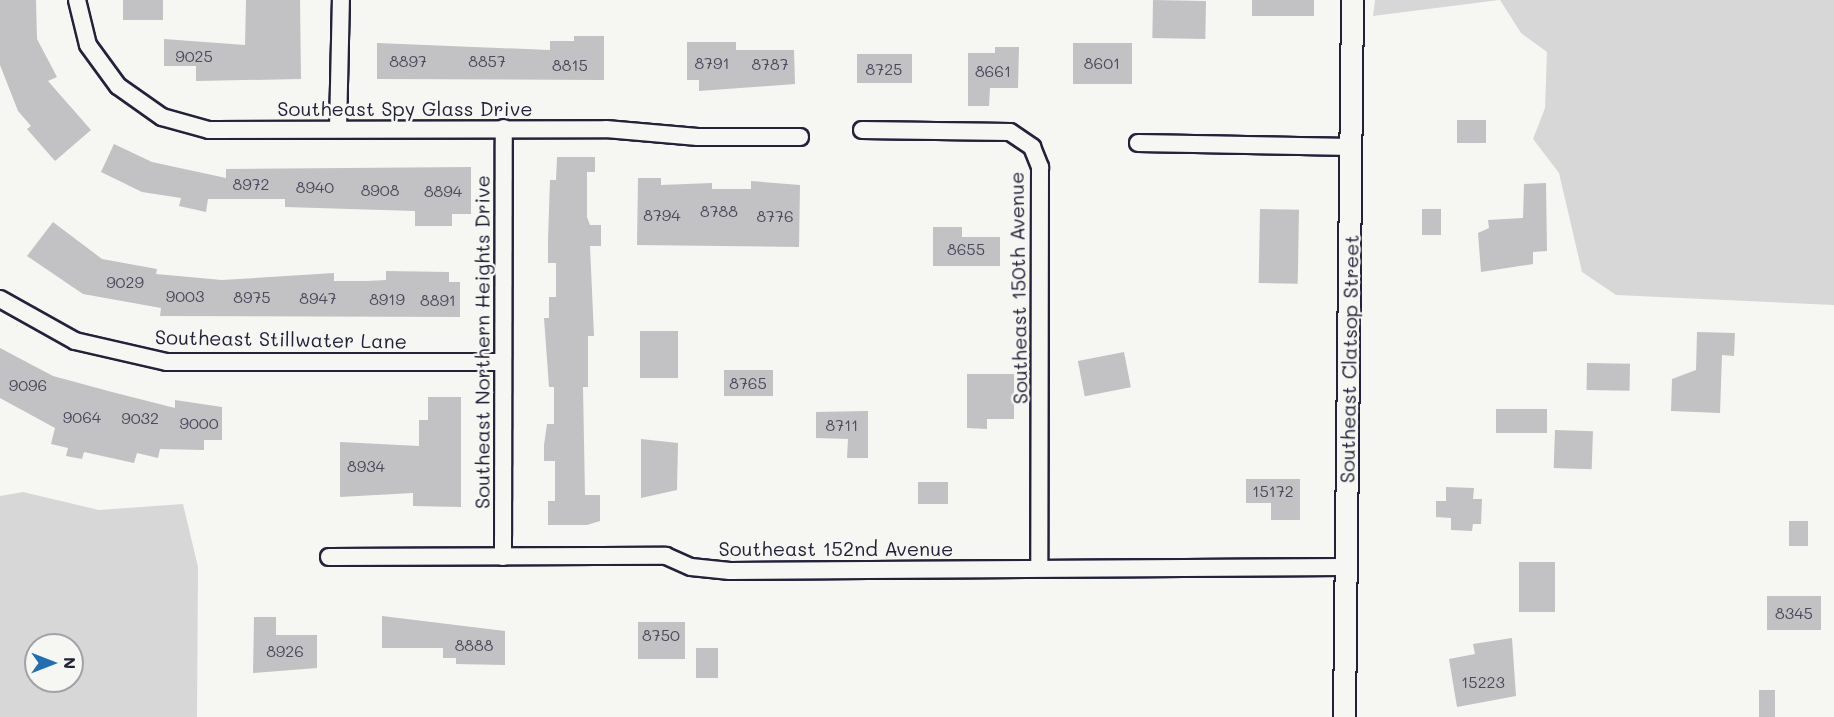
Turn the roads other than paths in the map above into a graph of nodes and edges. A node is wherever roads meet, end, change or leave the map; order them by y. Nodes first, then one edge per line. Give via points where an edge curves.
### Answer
1 (76, 0) edge
2 (341, 0) edge
3 (1352, 0) edge
4 (504, 128) junction
5 (338, 129) junction
6 (862, 130) dead end
7 (800, 137) dead end
8 (1138, 143) dead end
9 (1352, 147) junction
10 (0, 299) edge
11 (503, 362) junction
12 (503, 556) junction
13 (328, 557) dead end
14 (1039, 567) junction
15 (1347, 567) junction
16 (1344, 717) edge

1 - 5 street, Southeast Spy Glass Drive via 81,25 102,68 131,98 162,117 209,130
2 - 5 street
3 - 9 street, Southeast Clatsop Street
4 - 5 street, Southeast Spy Glass Drive
4 - 7 street, Southeast Spy Glass Drive
4 - 11 street, Southeast Northern Heights Drive
6 - 14 street, Southeast 150th Avenue via 1010,132 1032,147 1040,167
8 - 9 street
9 - 15 street, Southeast Clatsop Street
10 - 11 street, Southeast Stillwater Lane via 75,341 167,362
11 - 12 street, Southeast Northern Heights Drive
12 - 13 street, Southeast 152nd Avenue
12 - 14 street, Southeast 152nd Avenue via 666,556 691,567 730,572
14 - 15 street, Southeast 152nd Avenue
15 - 16 street, Southeast Clatsop Street

